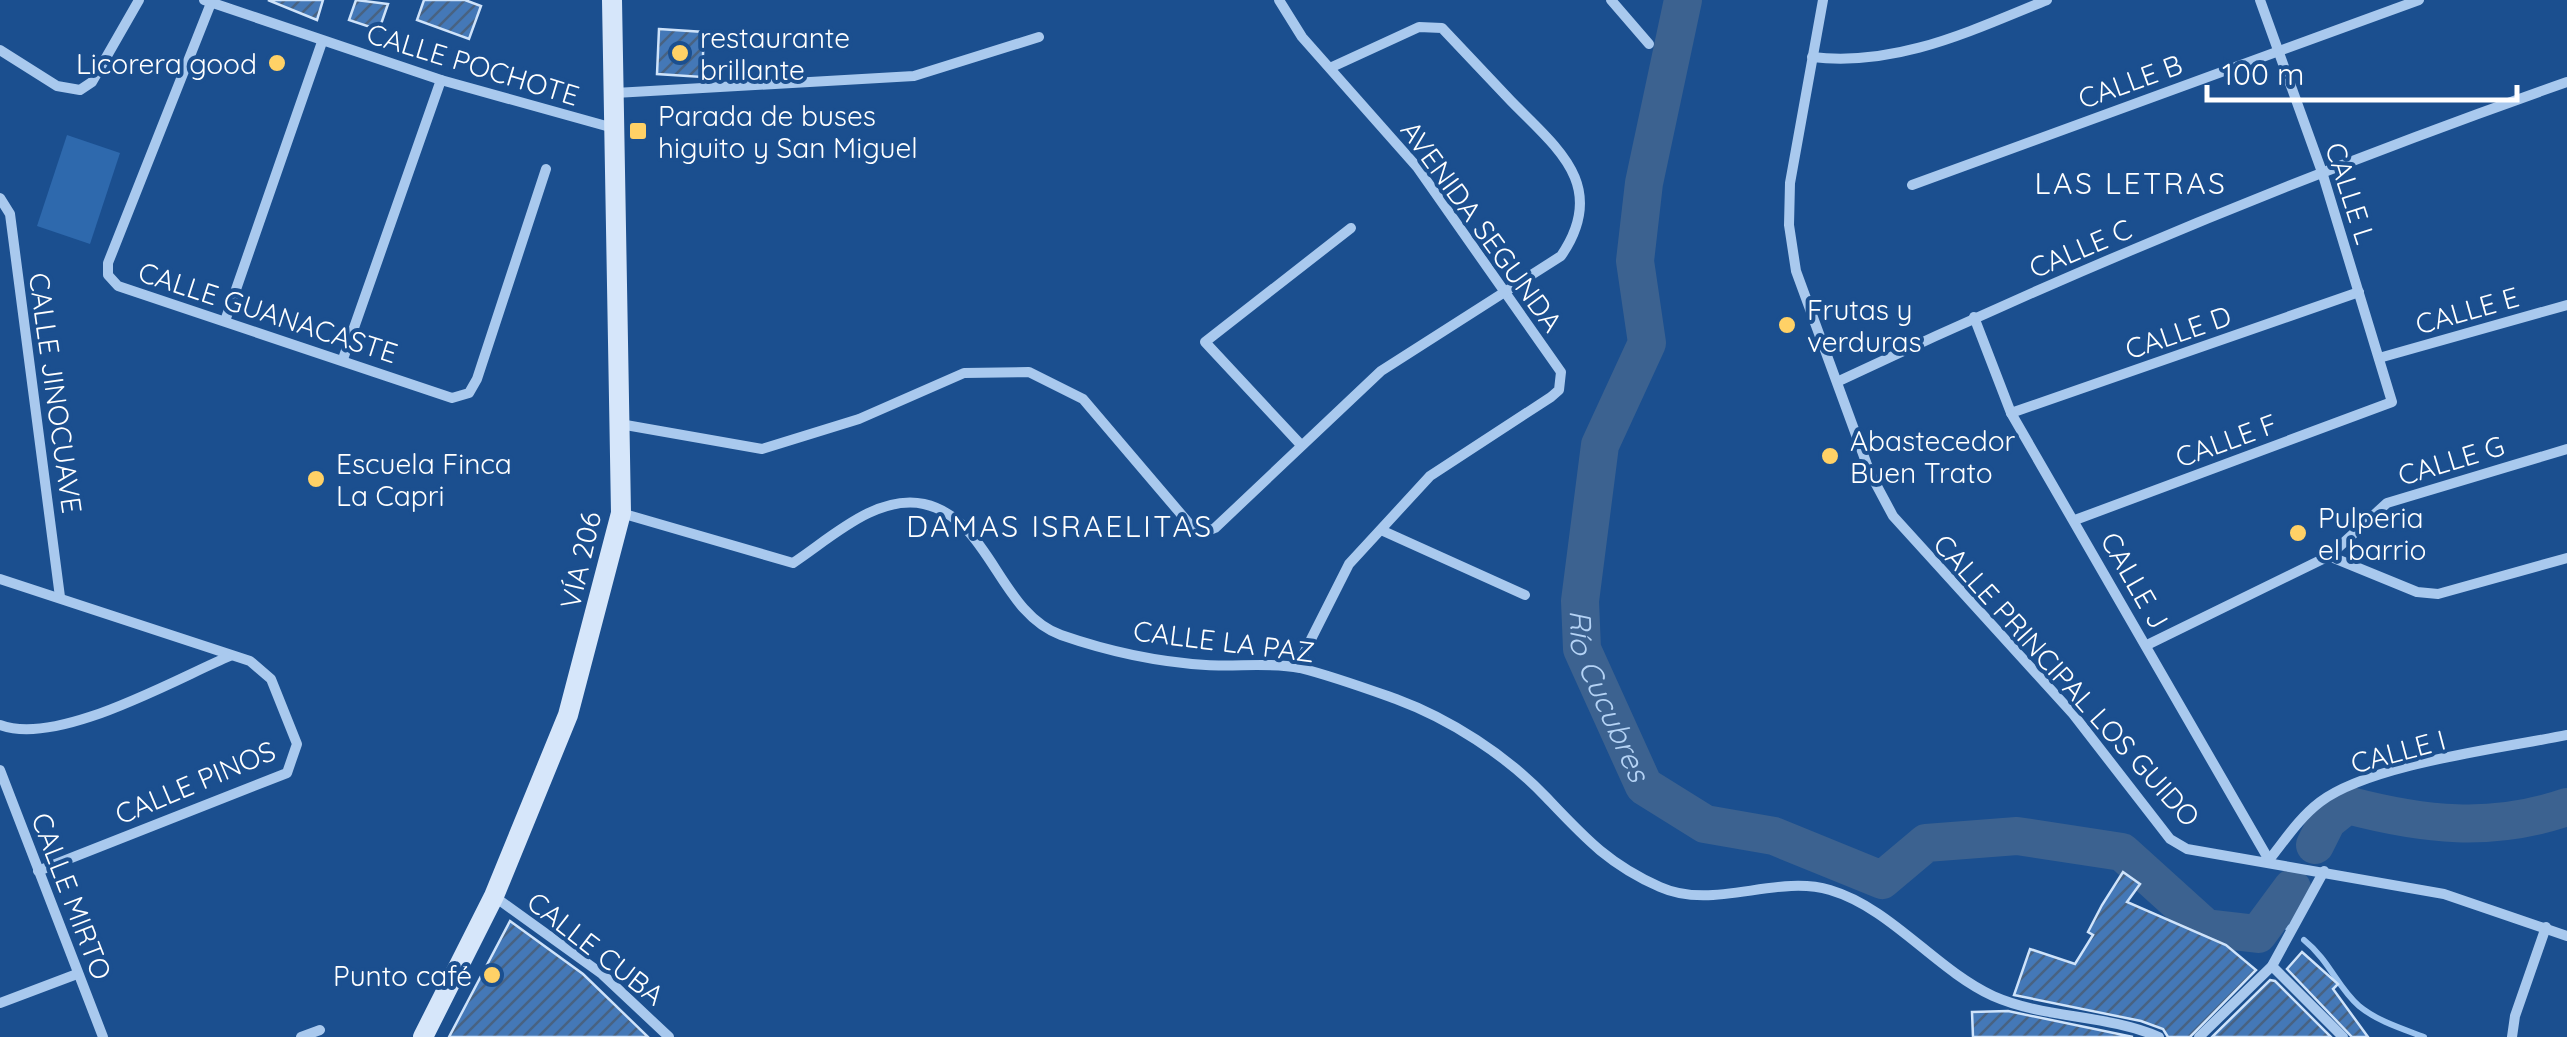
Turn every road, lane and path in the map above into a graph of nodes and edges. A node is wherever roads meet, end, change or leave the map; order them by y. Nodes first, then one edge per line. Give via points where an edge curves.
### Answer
1 (139, 0) edge
2 (612, 0) edge
3 (1280, 0) edge
4 (1611, 0) edge
5 (1823, 0) edge
6 (2047, 0) edge
7 (2260, 0) edge
8 (2420, 0) edge
9 (207, 2) edge
10 (1040, 38) dead end
11 (322, 42) junction
12 (1650, 44) dead end
13 (0, 50) edge
14 (2278, 50) junction
15 (1812, 58) junction
16 (1332, 67) junction
17 (441, 80) junction
18 (2567, 82) edge
19 (616, 94) junction
20 (617, 130) junction
21 (546, 169) dead end
22 (2322, 172) junction
23 (1912, 185) dead end
24 (0, 198) edge
25 (1351, 228) dead end
26 (2359, 292) junction
27 (1505, 295) junction
28 (2567, 305) edge
29 (1974, 317) junction
30 (225, 321) junction
31 (2379, 358) junction
32 (344, 359) junction
33 (1839, 381) junction
34 (2392, 402) joint
35 (2011, 413) junction
36 (618, 424) junction
37 (1302, 445) junction
38 (2567, 449) edge
39 (621, 513) junction
40 (2074, 520) junction
41 (1381, 530) junction
42 (2330, 556) junction
43 (2567, 558) edge
44 (0, 579) edge
45 (1525, 595) dead end
46 (60, 597) junction
47 (2147, 645) junction
48 (231, 655) junction
49 (1297, 668) junction
50 (0, 725) edge
51 (2567, 734) edge
52 (0, 770) edge
53 (2269, 860) junction
54 (38, 871) junction
55 (2324, 871) junction
56 (494, 896) junction
57 (2546, 927) junction
58 (2567, 936) edge
59 (2272, 966) junction
60 (77, 974) junction
61 (0, 1003) edge
62 (320, 1030) dead end
63 (103, 1037) edge
64 (301, 1037) edge
65 (423, 1037) edge
66 (669, 1037) edge
67 (2159, 1037) edge
68 (2199, 1037) edge
69 (2343, 1037) edge
70 (2512, 1037) edge

1 - 13 street via 92,82 80,90 57,86
2 - 19 main road, VÍA 206
3 - 16 street, AVENIDA SEGUNDA via 1302,37
4 - 12 street
5 - 15 street, CALLE PRINCIPAL LOS GUIDO
6 - 15 street via 1925,49 1852,62
7 - 14 street, CALLE L
8 - 14 street, CALLE B
9 - 11 street, CALLE POCHOTE
9 - 30 street, CALLE GUANACASTE via 108,275 118,286
10 - 19 street via 914,76
11 - 17 street, CALLE POCHOTE
11 - 30 street
14 - 22 street, CALLE L
14 - 23 street, CALLE B
15 - 33 street, CALLE PRINCIPAL LOS GUIDO via 1789,225 1796,272
16 - 27 street, AVENIDA SEGUNDA via 1417,167
16 - 27 street via 1432,24 1564,153 1579,189 1574,233 1561,256
17 - 20 street, CALLE POCHOTE
17 - 32 street
18 - 22 street, CALLE C
19 - 20 main road, VÍA 206
20 - 36 main road, VÍA 206
21 - 32 street, CALLE GUANACASTE via 469,393 452,398
22 - 26 street, CALLE L
22 - 29 street, CALLE C
24 - 46 street, CALLE JINOCUAVE via 10,214
25 - 37 street via 1205,342
26 - 31 street, CALLE L
26 - 35 street, CALLE D
27 - 37 street via 1381,371
27 - 41 street, AVENIDA SEGUNDA via 1561,372 1558,390 1430,476
28 - 31 street, CALLE E
29 - 33 street, CALLE C
29 - 35 street, CALLE J
30 - 32 street, CALLE GUANACASTE
31 - 34 street, CALLE L
33 - 53 street, CALLE PRINCIPAL LOS GUIDO via 1870,472 1893,516 2073,714 2170,839 2187,849
34 - 40 street, CALLE F
35 - 40 street, CALLE J
36 - 37 street via 762,449 859,419 964,373 1030,372 1083,399 1202,533
36 - 39 main road, VÍA 206
38 - 42 street, CALLE G via 2387,502
39 - 49 street, CALLE LA PAZ via 793,563 886,504 929,505 966,529 1040,626 1139,656
39 - 56 main road, VÍA 206 via 568,715
40 - 47 street, CALLE J
41 - 45 street
41 - 49 street via 1336,584
42 - 43 street via 2417,592 2438,594
42 - 47 street, CALLE G
44 - 46 street, CALLE PINOS
46 - 48 street, CALLE PINOS
47 - 53 street, CALLE J
48 - 50 street via 83,718 37,730
48 - 54 street, CALLE PINOS via 250,660 271,679 298,744 288,773
49 - 67 street, CALLE LA PAZ via 1400,700 1462,730 1545,796 1599,852 1666,890 1708,894 1789,884 1833,890 2000,998 2123,1022
51 - 53 street, CALLE I via 2337,792 2296,824
52 - 54 street, CALLE MIRTO
53 - 55 street, CALLE PRINCIPAL LOS GUIDO
54 - 60 street, CALLE MIRTO
55 - 57 street, CALLE PRINCIPAL LOS GUIDO via 2444,894
55 - 59 street
56 - 65 main road, VÍA 206
56 - 66 street, CALLE CUBA via 602,974
57 - 58 street, CALLE PRINCIPAL LOS GUIDO
57 - 70 street
59 - 68 street
59 - 69 street
60 - 61 street
60 - 63 street, CALLE MIRTO
62 - 64 street

